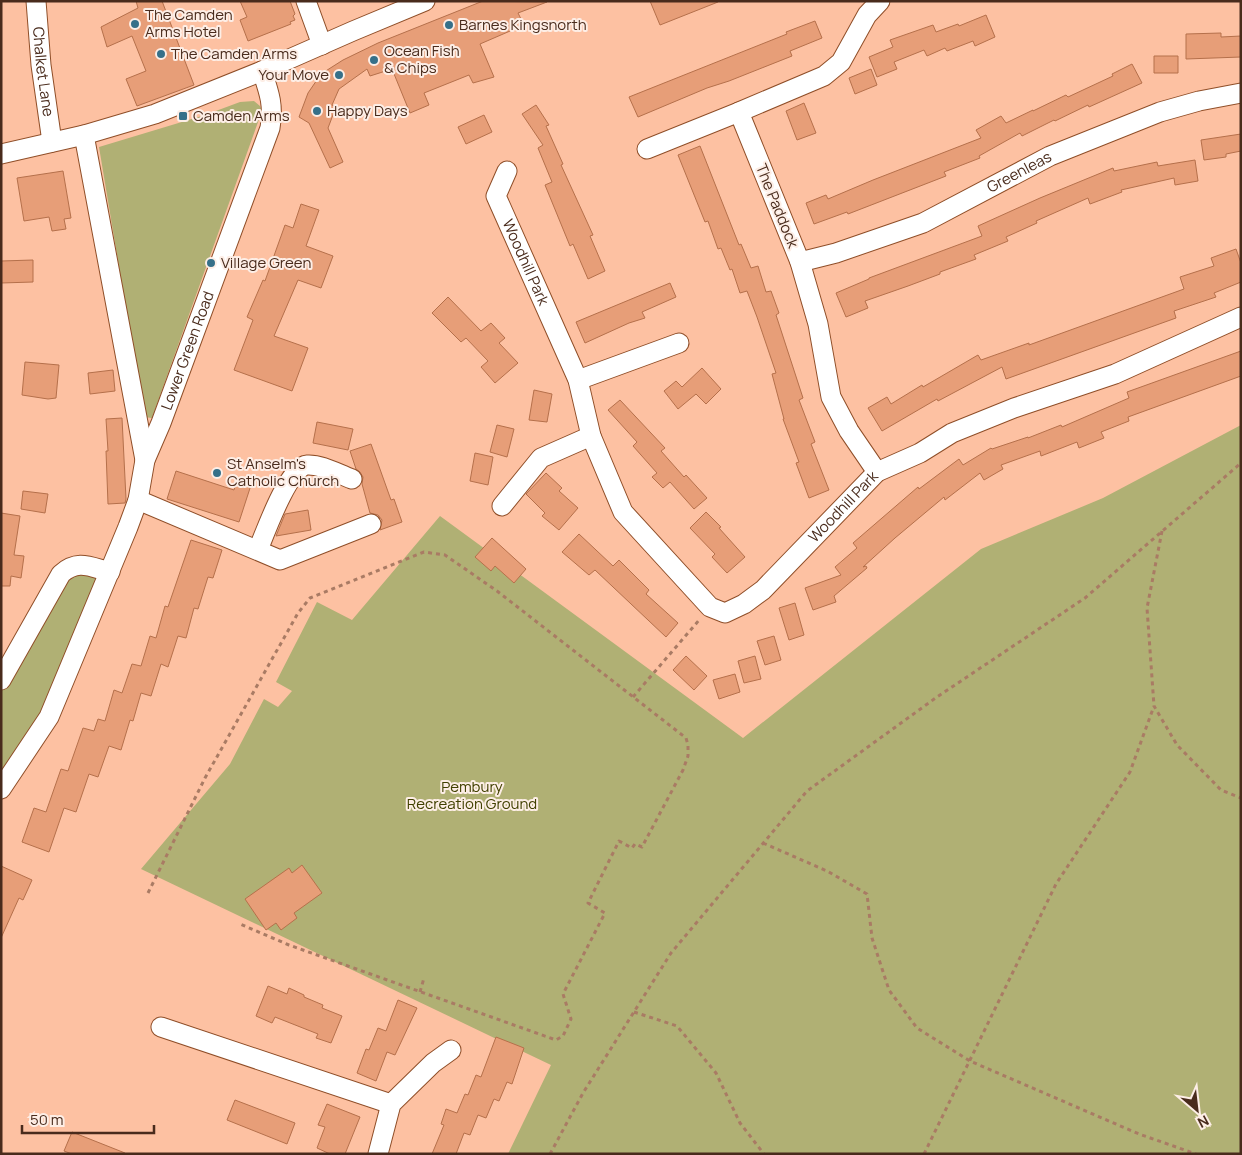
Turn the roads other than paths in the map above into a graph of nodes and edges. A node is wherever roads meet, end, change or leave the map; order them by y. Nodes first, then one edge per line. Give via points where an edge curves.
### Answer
1 (36, 1) edge
2 (306, 1) edge
3 (425, 1) edge
4 (880, 1) edge
5 (322, 44) junction
6 (262, 71) junction
7 (1241, 93) edge
8 (739, 112) junction
9 (84, 135) junction
10 (52, 142) junction
11 (647, 149) dead end
12 (1, 154) edge
13 (507, 171) dead end
14 (800, 262) junction
15 (1241, 317) edge
16 (679, 343) dead end
17 (578, 380) junction
18 (591, 436) junction
19 (145, 460) junction
20 (877, 472) junction
21 (352, 479) dead end
22 (138, 500) junction
23 (502, 506) dead end
24 (371, 524) dead end
25 (258, 550) junction
26 (110, 572) junction
27 (1, 680) edge
28 (1, 789) edge
29 (161, 1027) dead end
30 (451, 1050) dead end
31 (392, 1104) junction
32 (378, 1154) edge

1 - 10 street, Chalket Lane
2 - 5 street
3 - 5 street
4 - 8 street via 867,15 841,62 824,76
5 - 6 street
6 - 9 street via 155,114
6 - 19 street, Lower Green Road via 272,107 270,128
7 - 14 street, Greenleas via 1151,116 1050,156 923,223
8 - 11 street
8 - 14 street, The Paddock
9 - 10 street
9 - 19 street, Lower Green Road
10 - 12 street
13 - 17 street, Woodhill Park via 496,196
14 - 20 street, The Paddock via 818,324 831,397
15 - 20 street, Woodhill Park via 1115,374 952,433 920,453
16 - 17 street
17 - 18 street, Woodhill Park
18 - 20 street, Woodhill Park via 623,512 710,608 725,613 763,590
18 - 23 street via 542,458
19 - 22 street, Lower Green Road
21 - 25 street via 319,466 305,465 298,469 287,483
22 - 25 street
22 - 26 street, Lower Green Road
24 - 25 street via 280,560
26 - 27 street via 79,564 61,574
26 - 28 street, Lower Green Road via 49,717
29 - 31 street
30 - 31 street via 433,1063
31 - 32 street

